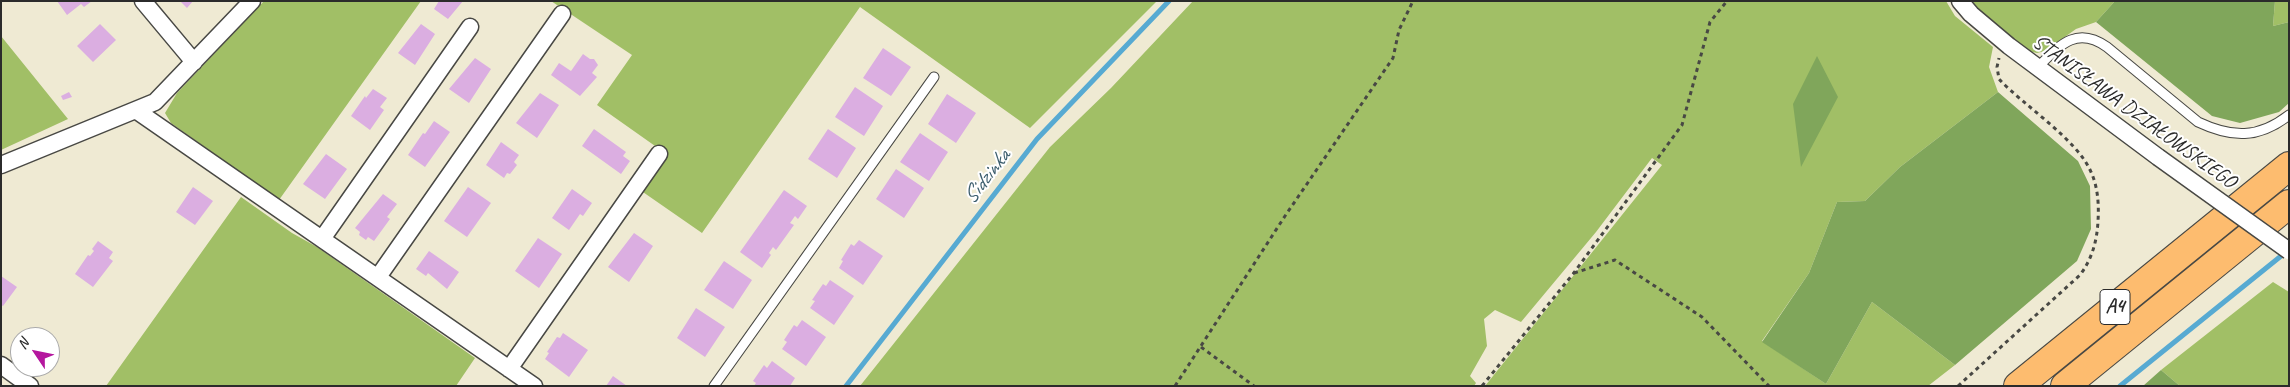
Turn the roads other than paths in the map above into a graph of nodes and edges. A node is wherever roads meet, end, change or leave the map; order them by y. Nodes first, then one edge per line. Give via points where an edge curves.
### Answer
1 (143, 1) edge
2 (252, 1) edge
3 (1960, 1) edge
4 (562, 14) dead end
5 (470, 26) dead end
6 (194, 62) junction
7 (2037, 68) junction
8 (934, 78) dead end
9 (137, 111) junction
10 (2289, 115) edge
11 (659, 154) dead end
12 (1, 165) edge
13 (2289, 166) edge
14 (2289, 204) edge
15 (322, 238) junction
16 (2289, 251) edge
17 (378, 278) junction
18 (1, 364) edge
19 (509, 369) junction
20 (30, 386) edge
21 (534, 386) edge
22 (714, 386) edge
23 (2018, 386) edge
24 (2065, 386) edge

1 - 6 street
2 - 6 street
3 - 7 street, STANISŁAWA DZIAŁOWSKIEGO via 1971,14
4 - 17 street
5 - 15 street
6 - 9 street via 155,102
7 - 10 lane via 2066,42 2084,36 2102,43 2178,107 2216,130 2252,133 2269,128
7 - 16 street, STANISŁAWA DZIAŁOWSKIEGO, bridge
8 - 22 lane
9 - 12 street
9 - 15 street
11 - 19 street
13 - 23 highway, A4
14 - 24 highway, A4
15 - 17 street
17 - 19 street
18 - 20 street
19 - 21 street

